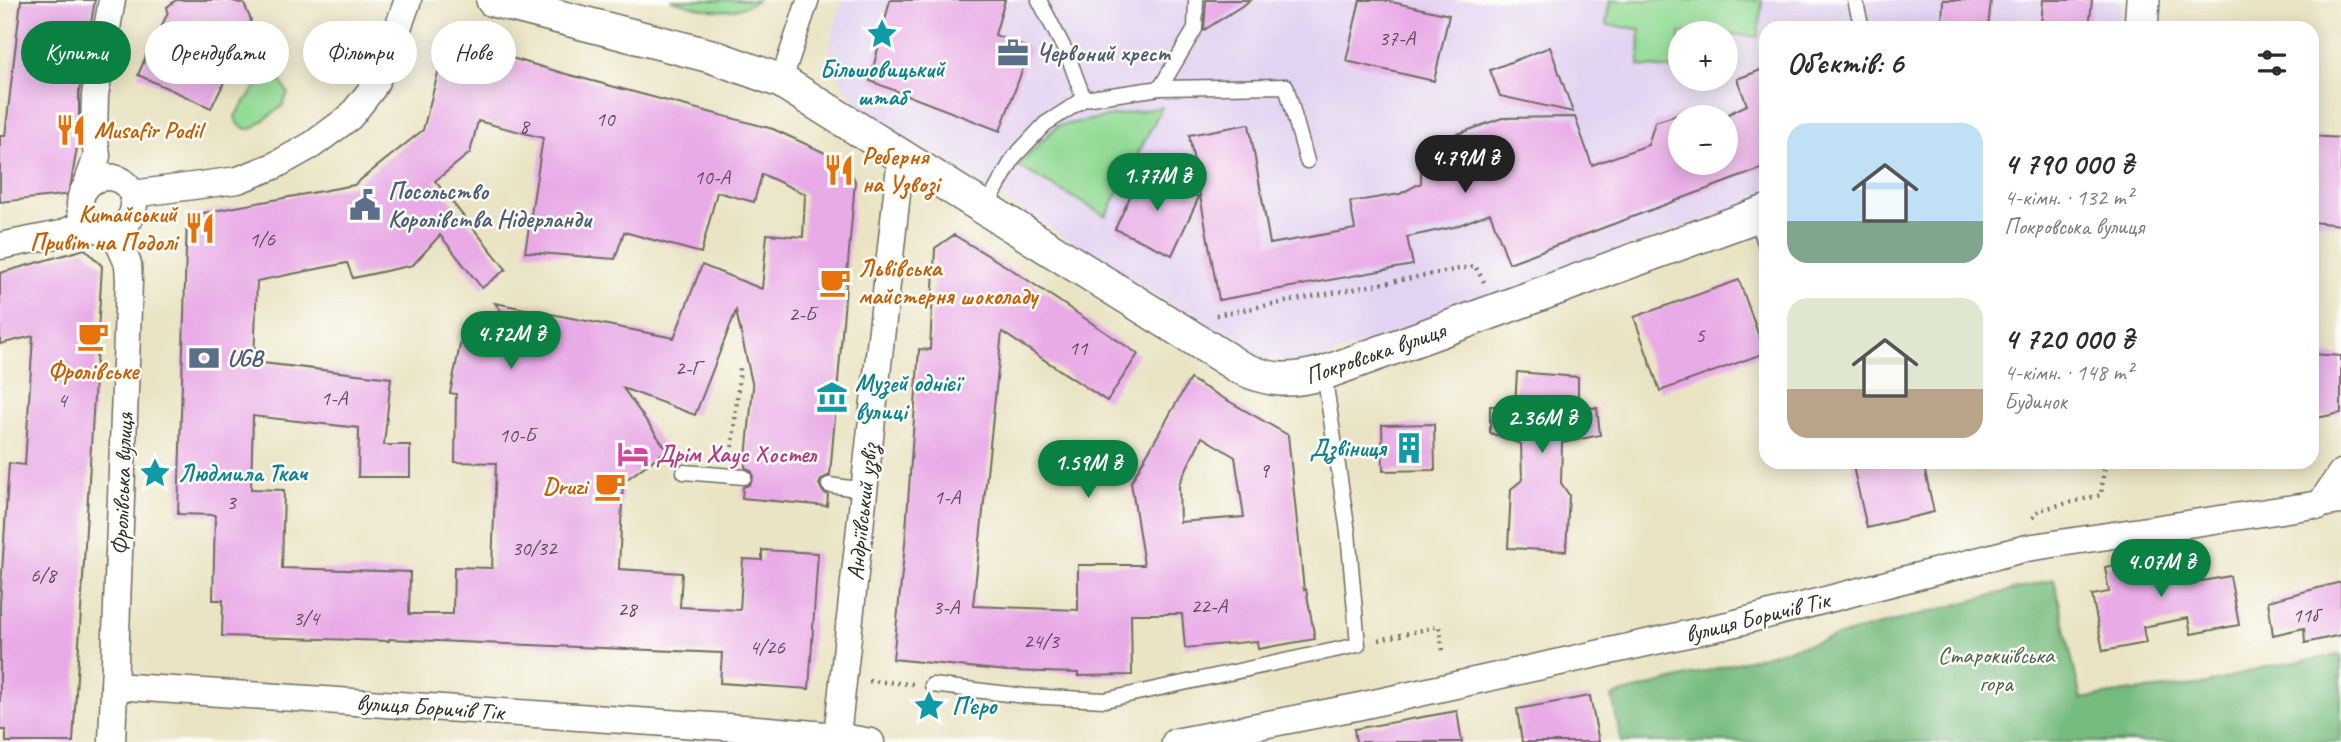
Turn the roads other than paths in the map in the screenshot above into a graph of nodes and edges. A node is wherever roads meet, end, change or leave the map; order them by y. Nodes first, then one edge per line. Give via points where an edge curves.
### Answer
1 (112, 0) edge
2 (408, 0) edge
3 (493, 0) edge
4 (808, 0) edge
5 (1039, 0) edge
6 (1196, 0) edge
7 (1855, 0) edge
8 (2143, 0) edge
9 (1860, 21) edge
10 (2142, 21) edge
11 (781, 80) junction
12 (1160, 88) junction
13 (1084, 99) junction
14 (97, 156) junction
15 (901, 157) junction
16 (1307, 161) dead end
17 (124, 186) junction
18 (86, 187) junction
19 (985, 209) junction
20 (88, 222) junction
21 (1759, 226) edge
22 (113, 230) junction
23 (0, 246) edge
24 (1324, 373) junction
25 (684, 472) dead end
26 (2341, 473) edge
27 (737, 476) road end
28 (829, 485) dead end
29 (864, 490) junction
30 (2330, 504) edge
31 (932, 685) road end
32 (114, 686) junction
33 (837, 739) edge
34 (112, 742) edge
35 (871, 742) edge
36 (1175, 742) edge

1 - 14 street via 95,94
2 - 17 street via 372,89 350,117 312,145 238,180
3 - 11 street, Покровська вулиця via 711,56
4 - 11 street
5 - 13 lane
6 - 12 lane via 1195,29
7 - 9 lane
8 - 10 street
11 - 15 street, Покровська вулиця
12 - 13 lane
12 - 16 lane via 1286,86
13 - 19 lane via 1045,124 1014,157
14 - 17 street
14 - 18 street
15 - 19 street, Покровська вулиця
15 - 29 street, Андріївський узвіз
17 - 18 street via 96,179
17 - 22 street via 132,214
18 - 20 street via 80,205
19 - 24 street, Покровська вулиця via 1246,370 1274,380
20 - 22 street via 97,229
20 - 23 street via 61,234
21 - 24 street, Покровська вулиця
22 - 32 street, Фролівська вулиця via 128,264 129,281
24 - 31 lane via 1348,532 1358,645 1105,700
25 - 27 lane
26 - 30 street
28 - 29 lane
29 - 33 street, Андріївський узвіз
30 - 36 street, вулиця Боричів Тік via 2026,548 1728,625
32 - 33 street, вулиця Боричів Тік
32 - 34 street, Фролівська вулиця
33 - 35 street, вулиця Боричів Тік

